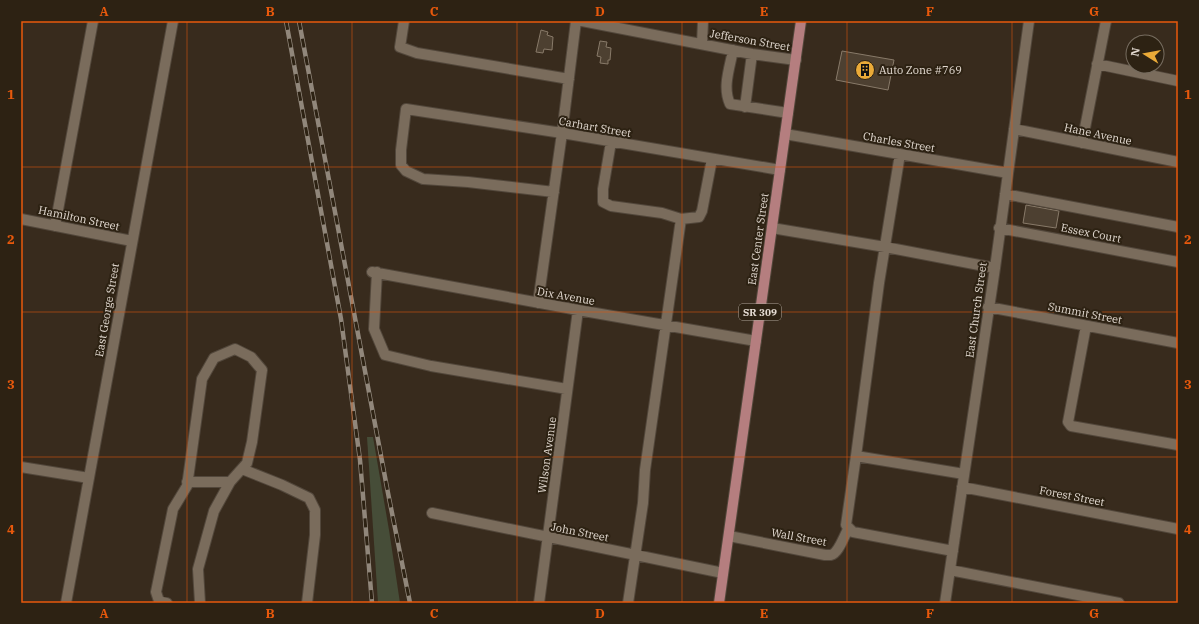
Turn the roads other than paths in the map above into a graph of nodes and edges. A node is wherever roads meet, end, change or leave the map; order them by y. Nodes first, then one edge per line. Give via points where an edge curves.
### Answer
1 (93, 21) edge
2 (173, 21) edge
3 (404, 21) edge
4 (576, 21) edge
5 (582, 21) edge
6 (703, 21) edge
7 (801, 21) edge
8 (1029, 21) edge
9 (1106, 21) edge
10 (702, 44) junction
11 (733, 50) junction
12 (752, 54) junction
13 (796, 60) junction
14 (1097, 64) junction
15 (569, 79) junction
16 (1178, 81) edge
17 (745, 107) junction
18 (788, 113) junction
19 (1014, 129) junction
20 (562, 133) junction
21 (785, 134) junction
22 (611, 142) junction
23 (1082, 143) junction
24 (900, 154) junction
25 (712, 159) junction
26 (1178, 162) edge
27 (780, 170) junction
28 (1008, 173) junction
29 (554, 192) junction
30 (1005, 194) junction
31 (21, 219) edge
32 (682, 219) junction
33 (55, 226) junction
34 (1178, 227) edge
35 (772, 228) junction
36 (999, 228) junction
37 (132, 241) junction
38 (885, 247) junction
39 (1178, 262) edge
40 (995, 268) junction
41 (538, 303) junction
42 (988, 307) junction
43 (578, 310) junction
44 (666, 326) junction
45 (1086, 326) junction
46 (756, 342) junction
47 (1178, 343) edge
48 (567, 390) junction
49 (1178, 445) edge
50 (856, 456) junction
51 (21, 467) edge
52 (242, 469) junction
53 (964, 474) junction
54 (89, 478) junction
55 (187, 482) junction
56 (230, 482) junction
57 (962, 487) junction
58 (432, 513) dead end
59 (849, 528) junction
60 (1178, 529) edge
61 (729, 536) junction
62 (548, 537) junction
63 (953, 551) junction
64 (635, 555) junction
65 (950, 570) junction
66 (723, 573) junction
67 (66, 603) edge
68 (167, 603) edge
69 (199, 603) edge
70 (307, 603) edge
71 (539, 603) edge
72 (628, 603) edge
73 (719, 603) edge
74 (945, 603) edge
75 (1119, 603) edge

1 - 33 street
2 - 37 street, East George Street
3 - 15 street via 400,47 417,53
4 - 15 street
5 - 10 street, Jefferson Street
6 - 10 street
7 - 13 main road, East Center Street / SR 309
8 - 19 street, East Church Street
9 - 14 street
10 - 11 street, Jefferson Street
11 - 12 street, Jefferson Street
11 - 17 street via 726,89 727,97 730,104
12 - 13 street, Jefferson Street
12 - 17 street
13 - 18 main road, East Center Street / SR 309
14 - 16 street
14 - 23 street
15 - 20 street
17 - 18 street
18 - 21 main road, East Center Street / SR 309
19 - 23 street, Hane Avenue
19 - 28 street, East Church Street
20 - 22 street, Carhart Street
20 - 29 street
20 - 29 street, Carhart Street via 406,109 401,150 401,165 406,171 423,179
21 - 24 street, Charles Street
21 - 27 main road, East Center Street / SR 309
22 - 25 street, Carhart Street
22 - 32 street via 603,202 611,206 662,213
23 - 26 street, Hane Avenue
24 - 28 street, Charles Street
24 - 38 street
25 - 27 street, Carhart Street
25 - 32 street via 699,217
27 - 35 main road, East Center Street / SR 309
28 - 30 street, East Church Street
29 - 41 street
30 - 34 street
30 - 36 street, East Church Street
31 - 33 street, Hamilton Street
32 - 44 street
33 - 37 street, Hamilton Street
35 - 38 street
35 - 46 main road, East Center Street / SR 309
36 - 39 street, Essex Court
36 - 40 street, East Church Street
37 - 54 street, East George Street
38 - 40 street
38 - 50 street
40 - 42 street, East Church Street
41 - 43 street, Dix Avenue
41 - 48 street, Dix Avenue via 374,272 374,329 386,355 431,366
42 - 45 street, Summit Street
42 - 53 street, East Church Street
43 - 44 street, Dix Avenue
43 - 48 street, Wilson Avenue
44 - 46 street, Dix Avenue
44 - 64 street
45 - 47 street, Summit Street
45 - 49 street via 1068,422 1071,426
46 - 61 main road, East Center Street / SR 309
48 - 62 street, Wilson Avenue
50 - 53 street
50 - 59 street via 846,525
51 - 54 street
52 - 55 street via 247,463 252,442 262,370 251,357 235,349 214,358 202,379
52 - 56 street
52 - 70 street via 310,498 315,510 315,535
53 - 57 street, East Church Street
54 - 67 street, East George Street
55 - 56 street
55 - 68 street via 173,509 156,592 158,601
56 - 69 street via 214,511 198,569
57 - 60 street, Forest Street
57 - 63 street, East Church Street
58 - 62 street, John Street
59 - 61 street, Wall Street via 836,553 831,555
59 - 63 street via 853,532
61 - 66 main road, East Center Street / SR 309
62 - 64 street, John Street
62 - 71 street, Wilson Avenue
63 - 65 street, East Church Street
64 - 66 street, John Street
64 - 72 street
65 - 74 street, East Church Street
65 - 75 street
66 - 73 main road, East Center Street / SR 309

